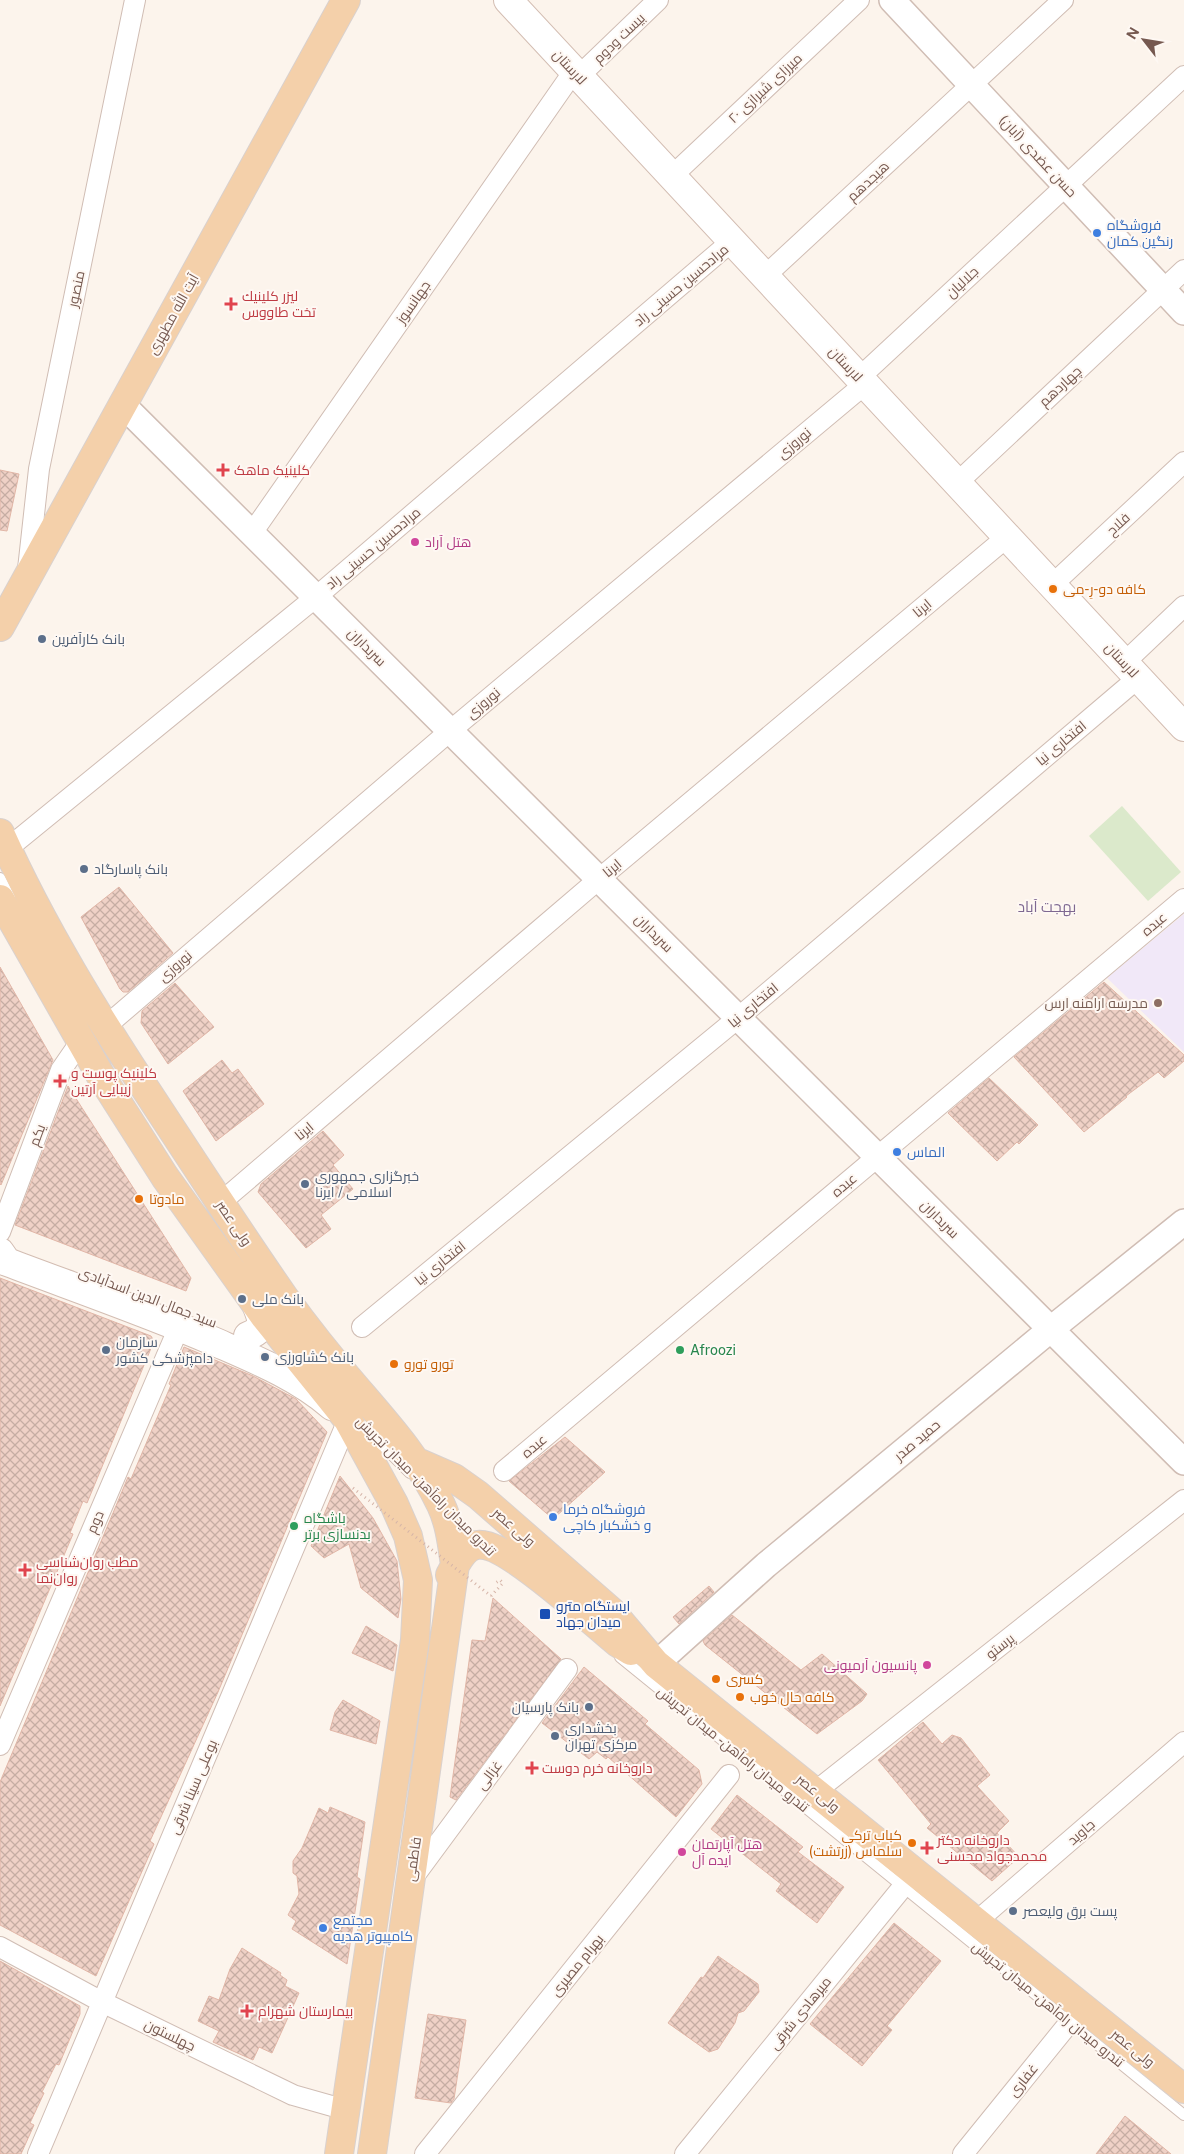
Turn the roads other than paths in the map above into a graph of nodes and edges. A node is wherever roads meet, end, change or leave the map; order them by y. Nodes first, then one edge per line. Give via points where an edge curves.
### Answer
1 (135, 0) edge
2 (346, 0) edge
3 (508, 0) edge
4 (658, 0) edge
5 (859, 0) edge
6 (892, 0) edge
7 (1063, 0) edge
8 (576, 73) junction
9 (1184, 76) edge
10 (972, 86) junction
11 (672, 176) junction
12 (1066, 186) junction
13 (732, 241) junction
14 (1184, 270) edge
15 (765, 276) junction
16 (1163, 290) junction
17 (1184, 312) edge
18 (862, 381) junction
19 (123, 404) junction
20 (1184, 462) edge
21 (957, 483) junction
22 (252, 533) junction
23 (1007, 537) junction
24 (27, 579) junction
25 (1052, 585) junction
26 (316, 597) junction
27 (0, 598) edge
28 (1184, 606) edge
29 (0, 627) edge
30 (1131, 670) junction
31 (1184, 727) edge
32 (450, 731) junction
33 (4, 841) edge
34 (0, 878) edge
35 (599, 879) junction
36 (0, 899) edge
37 (1184, 899) edge
38 (738, 1018) junction
39 (105, 1027) junction
40 (81, 1041) junction
41 (878, 1157) junction
42 (220, 1202) junction
43 (1184, 1222) edge
44 (0, 1232) edge
45 (0, 1245) edge
46 (0, 1252) edge
47 (255, 1301) junction
48 (178, 1327) junction
49 (362, 1327) dead end
50 (1051, 1329) junction
51 (248, 1336) junction
52 (309, 1355) junction
53 (348, 1420) junction
54 (415, 1461) junction
55 (1184, 1462) edge
56 (504, 1471) dead end
57 (1184, 1500) edge
58 (441, 1505) junction
59 (479, 1544) junction
60 (454, 1566) junction
61 (522, 1578) dead end
62 (582, 1627) dead end
63 (415, 1640) junction
64 (656, 1664) junction
65 (567, 1670) dead end
66 (1184, 1742) edge
67 (0, 1745) edge
68 (729, 1775) dead end
69 (816, 1791) junction
70 (410, 1880) junction
71 (909, 1880) junction
72 (977, 1921) junction
73 (0, 1947) edge
74 (102, 2002) junction
75 (1076, 2015) junction
76 (1184, 2089) edge
77 (346, 2110) junction
78 (1184, 2115) edge
79 (378, 2116) junction
80 (38, 2154) edge
81 (338, 2154) edge
82 (372, 2154) edge
83 (426, 2154) edge
84 (685, 2154) edge
85 (963, 2154) edge

1 - 24 street, منصور via 39,469
2 - 19 main road, آیت الله مطهری
3 - 8 main road, لارستان
4 - 8 street, بیست ودوم
5 - 11 street, میرزای شیرازی ۲۰
6 - 10 street, حسن عضدی (آبان)
7 - 10 street, هیجدهم
8 - 11 main road, لارستان
8 - 22 street, جهانسوز
9 - 12 street, جلالیان
10 - 12 street, حسن عضدی (آبان)
10 - 15 street, هیجدهم
11 - 13 main road, لارستان
12 - 16 street, حسن عضدی (آبان)
12 - 18 street, جلالیان
13 - 15 main road, لارستان
13 - 26 street, مرادحسین حسینی راد
14 - 16 street, چهاردهم
15 - 18 main road, لارستان
16 - 17 street, حسن عضدی (آبان)
16 - 21 street, چهاردهم
18 - 21 main road, لارستان
18 - 32 street, نوروزی
19 - 22 street, سربداران
19 - 24 main road, آیت الله مطهری
20 - 25 street, فلاح
21 - 23 main road, لارستان
22 - 26 street, سربداران
23 - 25 main road, لارستان
23 - 35 street, ايرنا
24 - 27 main road
24 - 29 main road, آیت الله مطهری
25 - 30 main road, لارستان
26 - 32 street, سربداران
26 - 33 street, مرادحسین حسینی راد
28 - 30 street, افتخاری نیا
30 - 31 main road, لارستان
30 - 38 street, افتخاری نیا
32 - 35 street, سربداران
32 - 39 street, نوروزی
33 - 39 main road, ولی عصر via 38,913
34 - 52 lane, تندرو میدان راه‌آهن - میدان تجریش via 56,987 113,1079 195,1203
35 - 38 street, سربداران
35 - 42 street, ايرنا
36 - 40 main road, ولی عصر
37 - 41 street, عبده
38 - 41 street, سربداران
38 - 49 street, افتخاری نیا
39 - 42 main road, ولی عصر
40 - 44 street, یکم via 61,1070
40 - 47 main road, ولی عصر via 165,1177
41 - 50 street, سربداران
41 - 56 street, عبده
42 - 52 main road, ولی عصر via 286,1299
43 - 50 street, حمید صدر
45 - 51 main road, سید جمال الدین اسدآبادی via 14,1244
46 - 48 main road via 7,1262
47 - 51 main road via 261,1324 258,1332
47 - 52 main road, ولی عصر
48 - 53 main road via 266,1364 316,1393
48 - 67 street, دوم
50 - 55 street, سربداران
50 - 64 street, حمید صدر via 766,1565
51 - 52 main road, سید جمال الدین اسدآبادی
52 - 53 main road, ولی عصر
52 - 54 main road, ولی عصر via 391,1428
52 - 58 lane, تندرو میدان راه‌آهن - میدان تجریش via 354,1416
53 - 63 main road, ولی عصر via 408,1536 418,1580
53 - 74 street, بوعلی سینا شرقی
54 - 58 main road
54 - 64 main road, ولی عصر via 454,1478 478,1496 611,1611
57 - 69 street, پرستو
58 - 59 lane, تندرو میدان راه‌آهن - میدان تجریش
58 - 60 main road via 451,1538
59 - 60 main road via 470,1547
59 - 61 lane, تندرو میدان راه‌آهن - میدان تجریش
59 - 64 main road via 516,1559 618,1643
60 - 63 main road
60 - 70 main road, فاطمی
62 - 71 lane, تندرو میدان راه‌آهن - میدان تجریش
63 - 77 main road
64 - 69 main road, ولی عصر
65 - 70 street, غزالی
66 - 72 street, جاوید
68 - 83 street, بهرام مصیری
69 - 71 main road, ولی عصر
70 - 79 main road, فاطمی
71 - 72 main road, ولی عصر
71 - 75 lane, تندرو میدان راه‌آهن - میدان تجریش
71 - 84 street, میرهادی شرقی
72 - 75 main road, ولی عصر
73 - 74 street, چهلستون
74 - 77 street, چهلستون via 293,2095
74 - 80 street, بوعلی سینا شرقی
75 - 76 main road, ولی عصر
75 - 78 lane, تندرو میدان راه‌آهن - میدان تجریش
75 - 85 street, غفاری
77 - 79 main road
77 - 81 main road
79 - 82 main road, فاطمی

